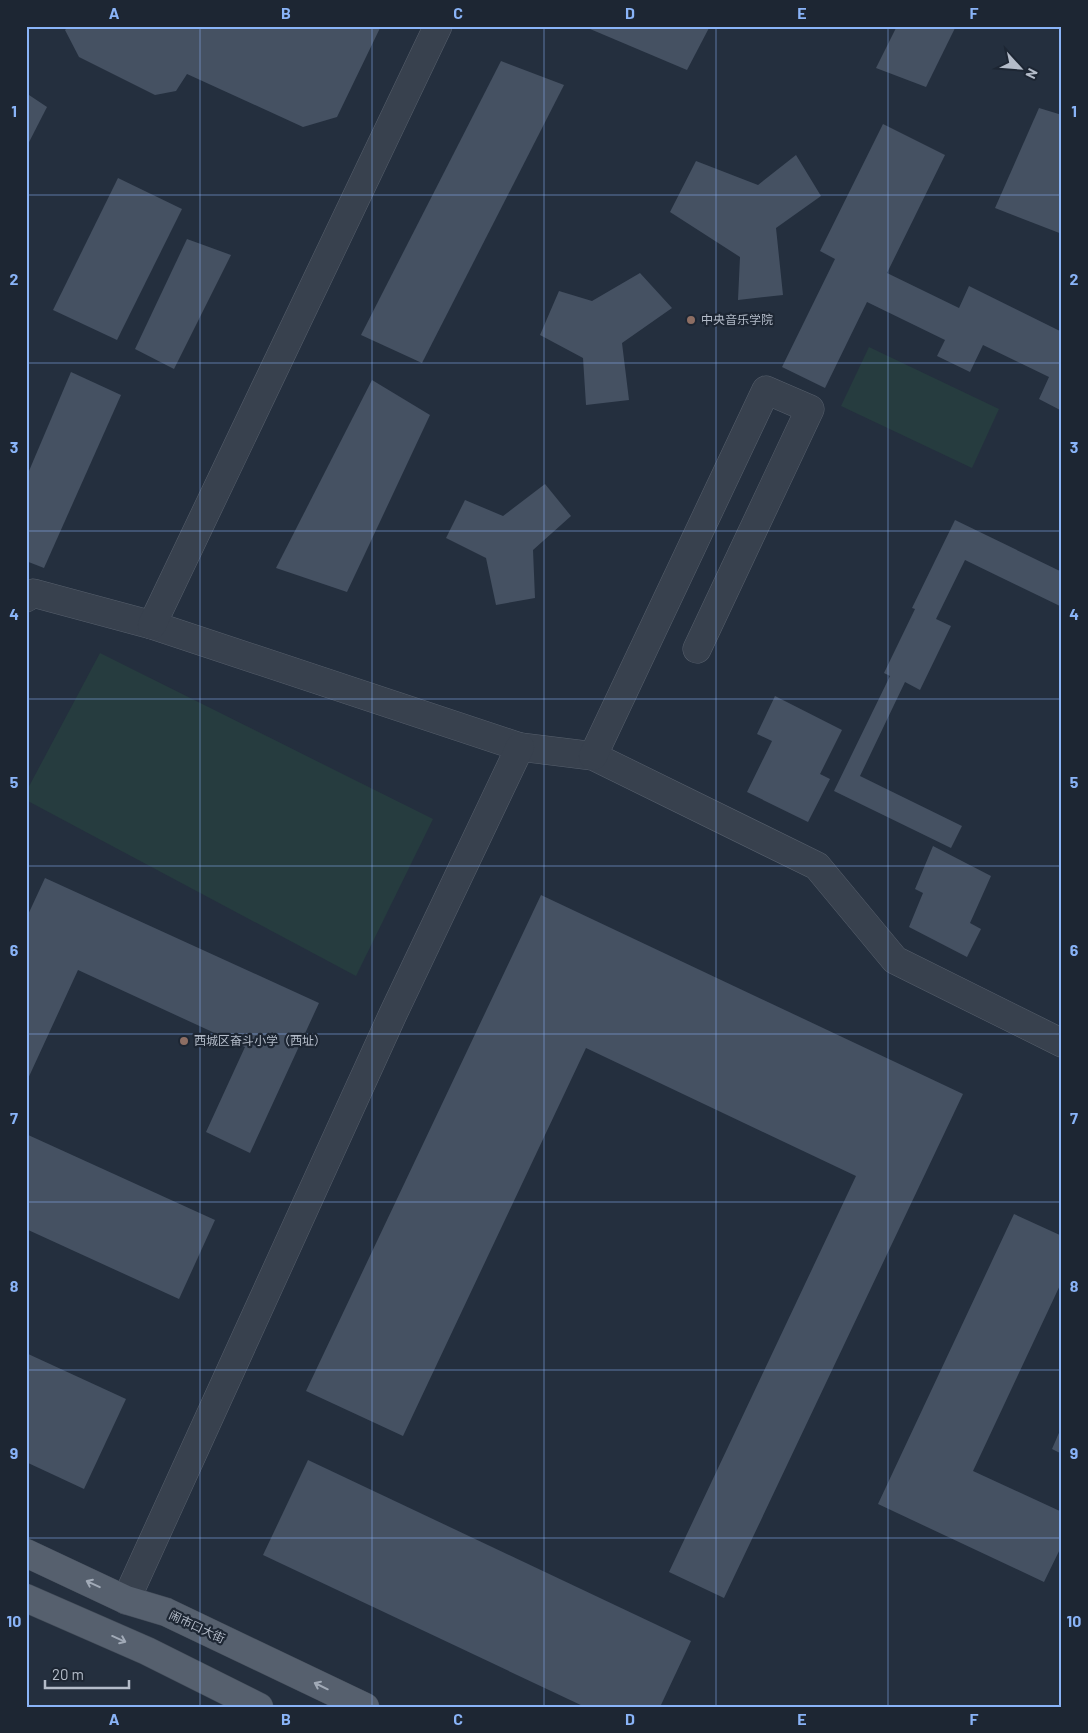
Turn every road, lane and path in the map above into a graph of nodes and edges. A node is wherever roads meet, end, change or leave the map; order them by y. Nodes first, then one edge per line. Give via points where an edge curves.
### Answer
1 (438, 26) edge
2 (26, 598) edge
3 (152, 625) junction
4 (697, 649) dead end
5 (520, 747) junction
6 (593, 756) junction
7 (1062, 1043) edge
8 (26, 1553) edge
9 (26, 1598) edge
10 (126, 1600) junction
11 (246, 1704) edge
12 (365, 1707) edge

1 - 3 street
2 - 3 street via 33,593
3 - 5 street
4 - 6 street via 810,409 766,390
5 - 6 street
5 - 10 street via 393,1014
6 - 7 street via 817,866 895,960
10 -> 8 main road, 闹市口大街
9 -> 11 main road via 147,1652
12 -> 10 main road, 闹市口大街 via 166,1612

